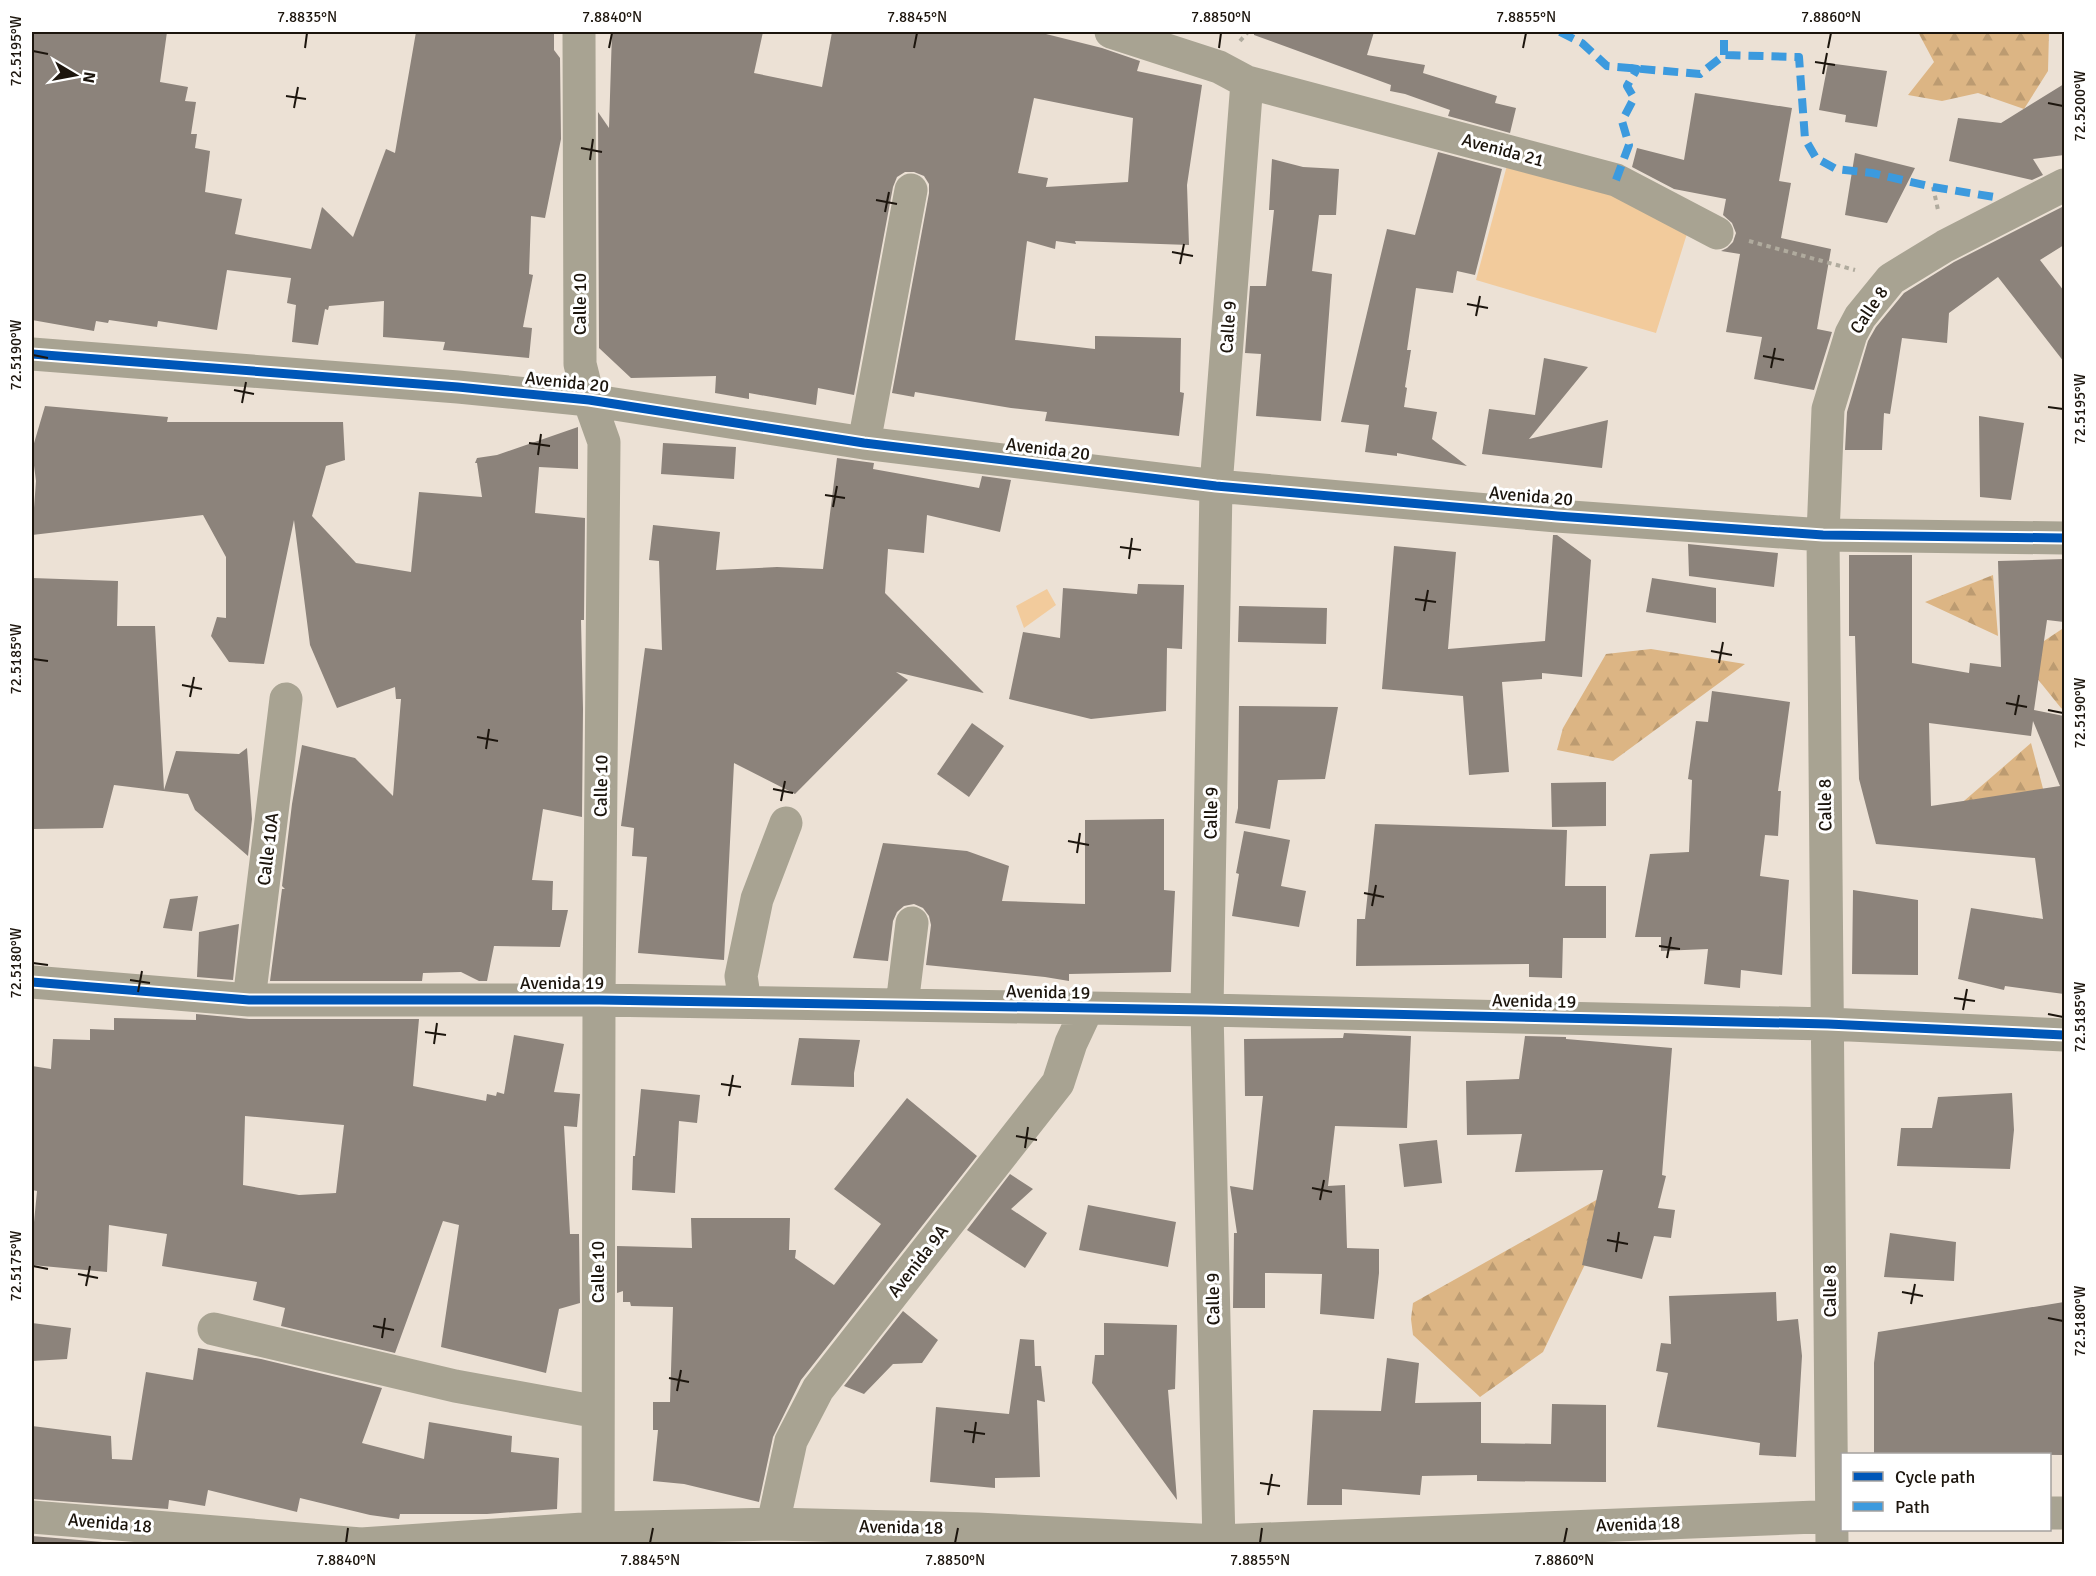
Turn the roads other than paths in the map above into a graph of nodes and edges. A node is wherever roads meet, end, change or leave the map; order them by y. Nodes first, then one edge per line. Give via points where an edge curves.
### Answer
1 (579, 32) edge
2 (1111, 32) edge
3 (1247, 82) junction
4 (2064, 185) edge
5 (911, 190) dead end
6 (1717, 233) road end
7 (32, 354) edge
8 (589, 400) junction
9 (864, 443) junction
10 (1216, 486) junction
11 (1822, 535) junction
12 (2064, 538) edge
13 (286, 699) dead end
14 (786, 823) dead end
15 (912, 923) dead end
16 (32, 982) edge
17 (249, 1000) junction
18 (599, 1000) junction
19 (745, 1002) junction
20 (902, 1005) junction
21 (1087, 1009) junction
22 (1207, 1010) junction
23 (1828, 1024) junction
24 (2064, 1035) edge
25 (214, 1329) dead end
26 (598, 1412) junction
27 (32, 1517) edge
28 (772, 1524) junction
29 (1835, 1526) edge
30 (598, 1536) edge
31 (977, 1537) edge
32 (1219, 1543) edge

1 - 8 street, Calle 10 via 580,364
2 - 3 street, Avenida 21 via 1219,67
3 - 6 street, Avenida 21 via 1616,180
3 - 10 street, Calle 9
4 - 11 street, Calle 8 via 1945,246 1891,279 1860,317 1828,409
5 - 9 street
7 - 8 street, Avenida 20
8 - 9 street, Avenida 20
8 - 18 street, Calle 10 via 604,442
9 - 10 street, Avenida 20
10 - 11 street, Avenida 20
10 - 22 street, Calle 9
11 - 12 street, Avenida 20
11 - 23 street, Calle 8
13 - 17 street, Calle 10A
14 - 19 street via 756,899 741,976
15 - 20 street
16 - 17 street, Avenida 19
17 - 18 street, Avenida 19
18 - 19 street, Avenida 19
18 - 26 street, Calle 10
19 - 20 street, Avenida 19
20 - 21 street, Avenida 19
21 - 22 street, Avenida 19
21 - 28 street, Avenida 9A via 1058,1083 818,1389 791,1441
22 - 23 street, Avenida 19
22 - 32 street, Calle 9
23 - 24 street, Avenida 19
23 - 29 street, Calle 8
25 - 26 street via 455,1386
26 - 30 street, Calle 10
27 - 30 street, Avenida 18 via 361,1544
28 - 30 street, Avenida 18
28 - 31 street, Avenida 18
29 - 32 street, Avenida 18
31 - 32 street, Avenida 18

